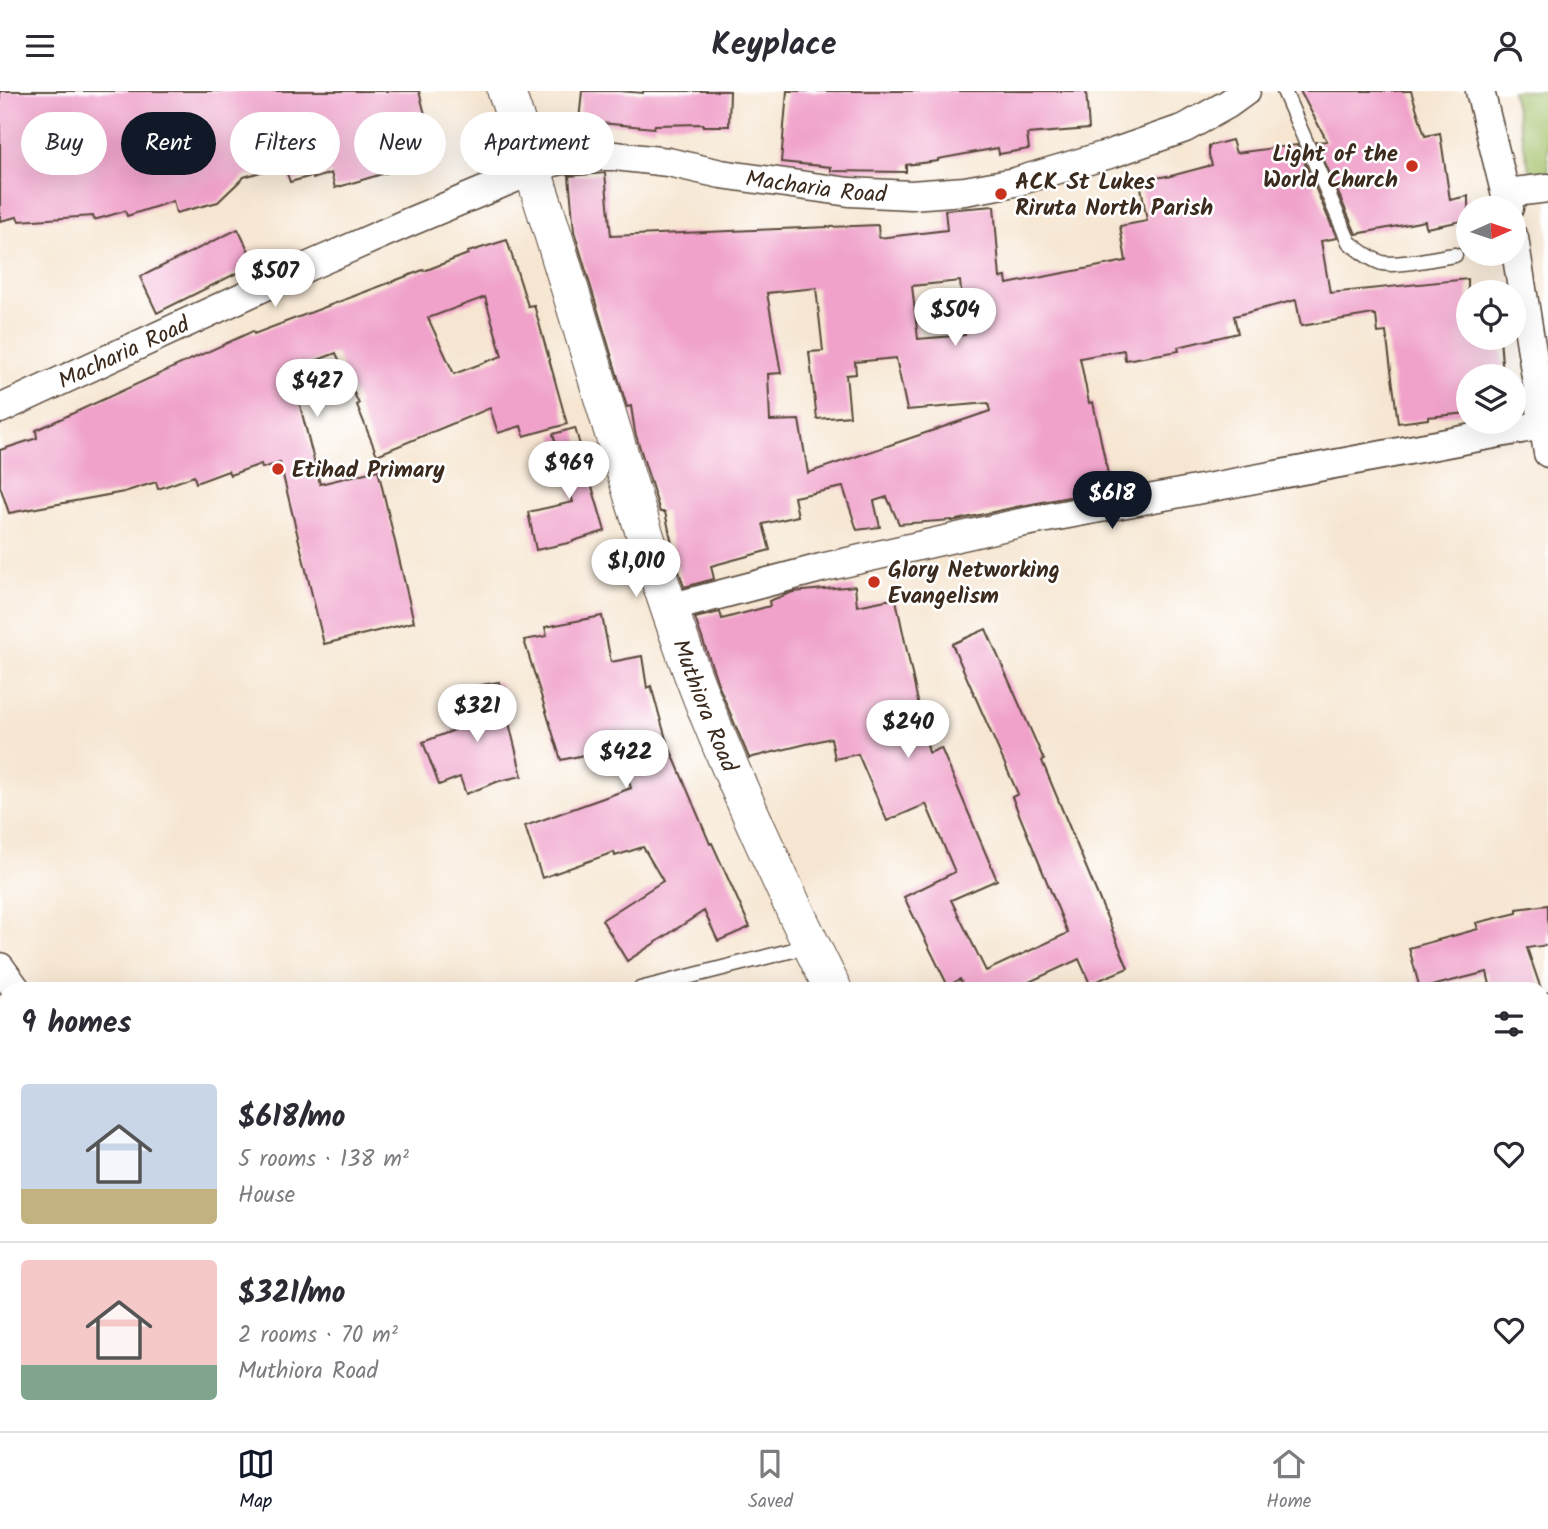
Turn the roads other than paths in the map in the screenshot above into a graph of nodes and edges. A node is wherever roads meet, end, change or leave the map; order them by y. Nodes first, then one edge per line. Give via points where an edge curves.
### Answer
1 (506, 91) edge
2 (1246, 91) edge
3 (1284, 91) edge
4 (1480, 91) edge
5 (513, 112) edge
6 (614, 156) edge
7 (524, 175) edge
8 (535, 175) edge
9 (1548, 188) edge
10 (1506, 196) edge
11 (1523, 196) edge
12 (1455, 255) dead end
13 (1519, 266) edge
14 (0, 409) edge
15 (1546, 425) edge
16 (1548, 453) edge
17 (669, 608) junction
18 (811, 946) junction
19 (0, 967) edge
20 (11, 982) edge
21 (668, 982) edge
22 (829, 982) edge

1 - 5 street, Muthiora Road
2 - 6 street, Macharia Road via 1185,128 1015,182 965,191 911,195 849,192
3 - 12 lane via 1349,242 1384,264
4 - 10 street
7 - 14 street, Macharia Road via 309,266
8 - 17 street, Muthiora Road
9 - 11 street
13 - 15 street
15 - 16 street
15 - 17 street via 1020,523
17 - 18 street, Muthiora Road via 714,729
18 - 21 lane
18 - 22 street, Muthiora Road
19 - 20 street

